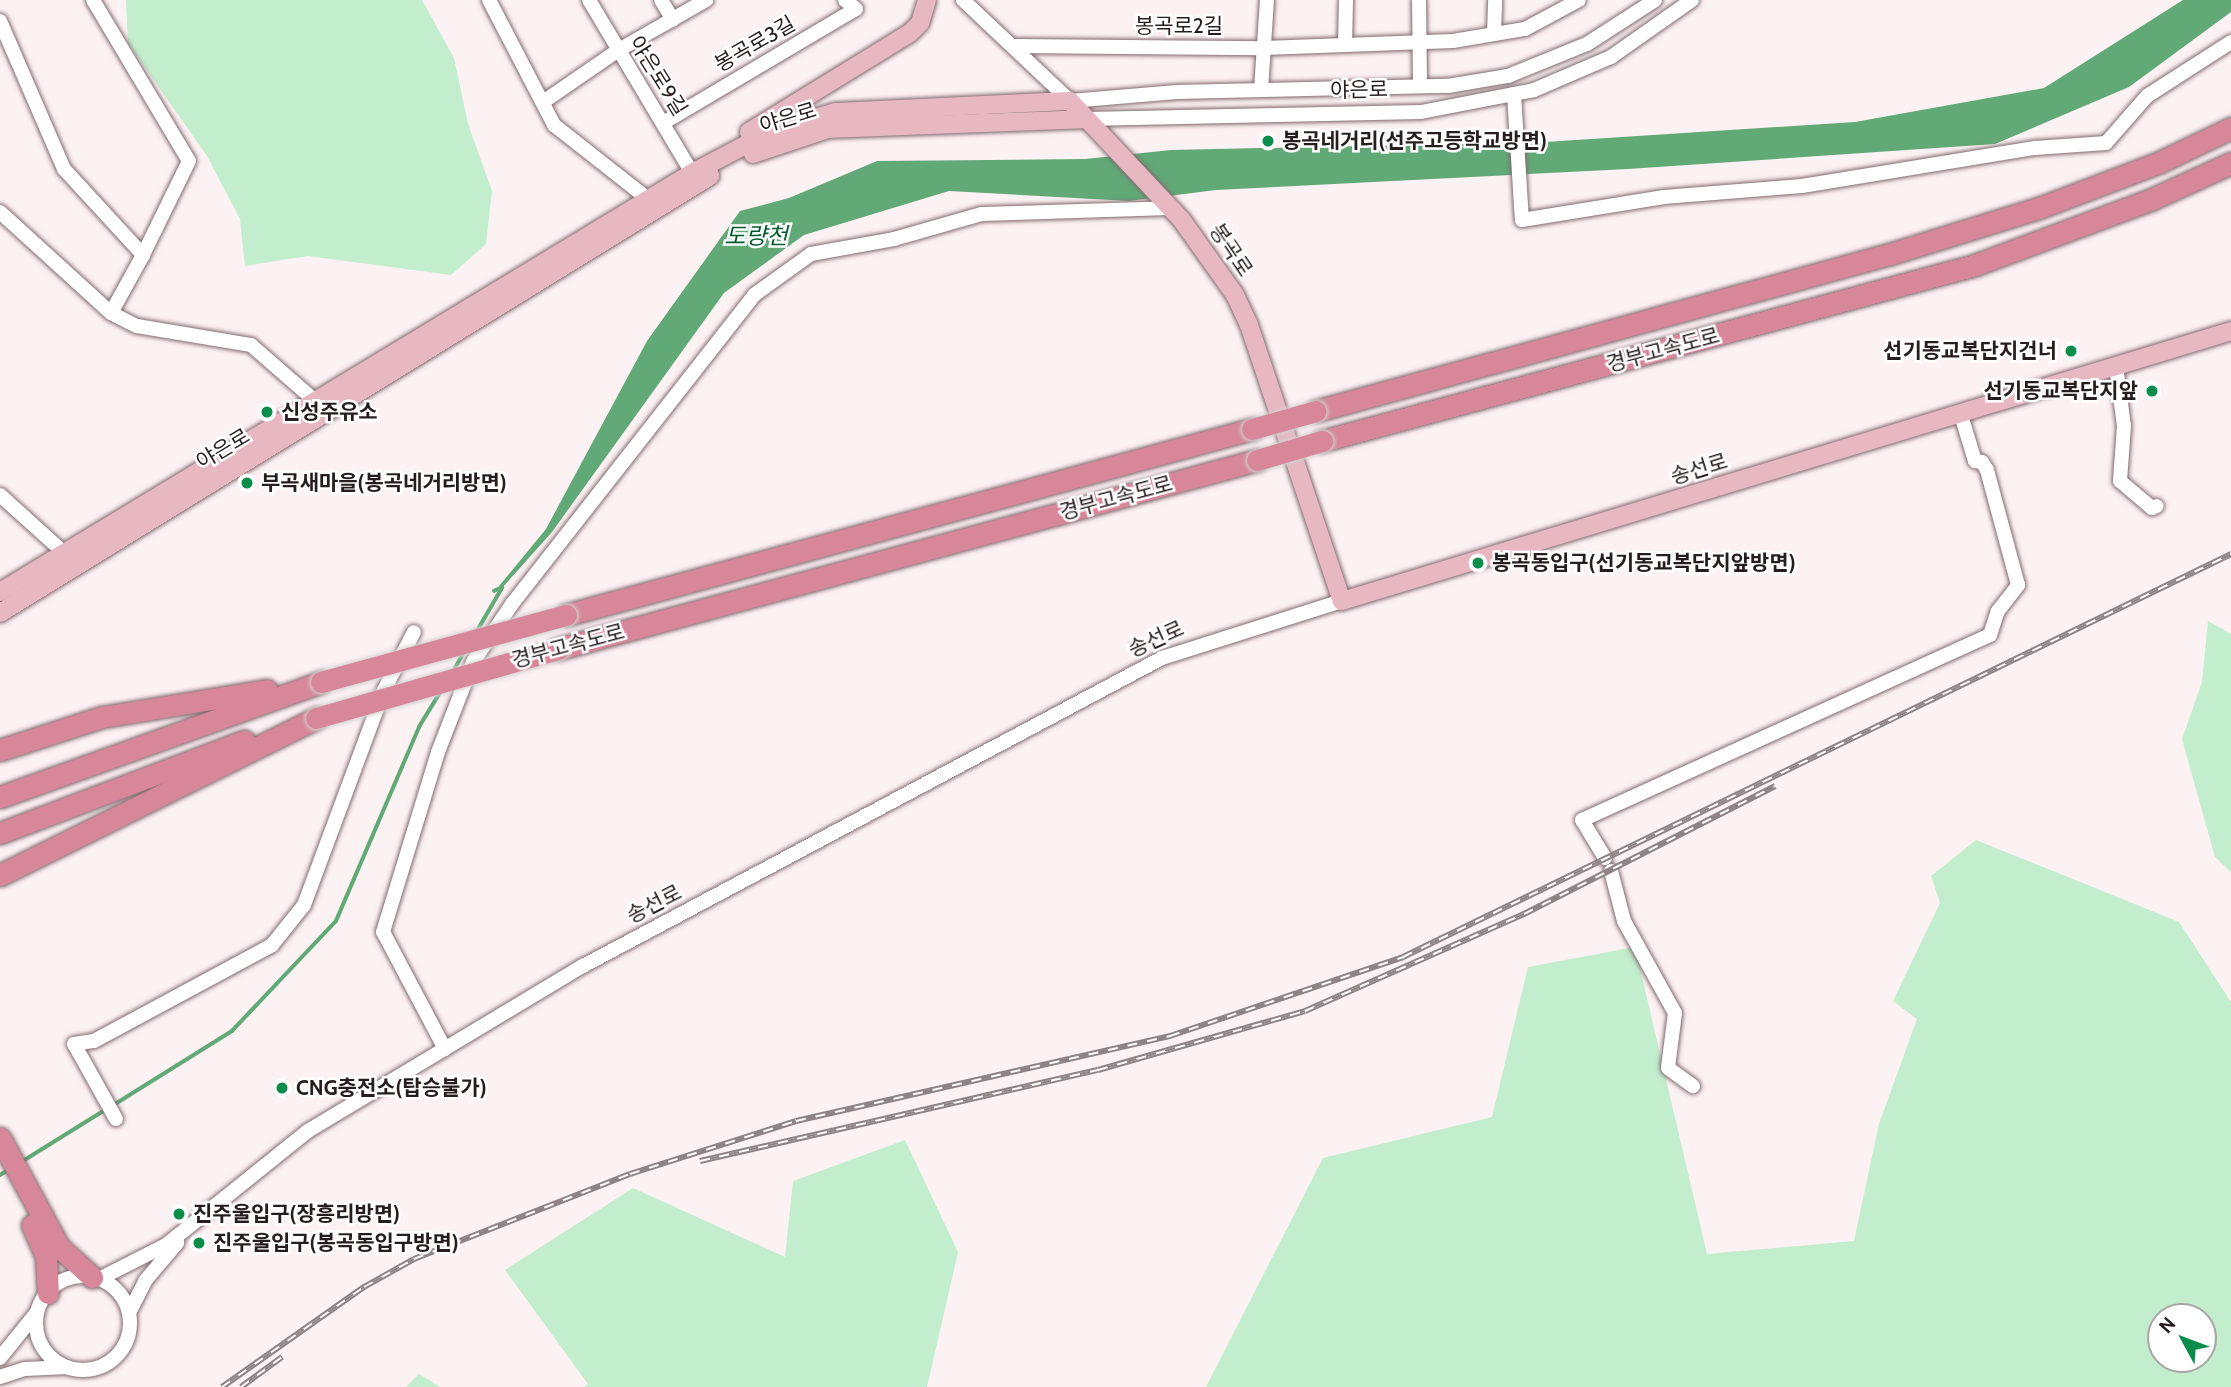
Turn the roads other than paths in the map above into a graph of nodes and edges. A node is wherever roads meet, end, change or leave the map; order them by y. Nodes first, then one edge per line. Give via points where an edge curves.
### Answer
1 (93, 0) edge
2 (489, 0) edge
3 (589, 0) edge
4 (661, 0) edge
5 (706, 0) edge
6 (845, 0) edge
7 (927, 0) edge
8 (963, 0) edge
9 (1267, 0) edge
10 (1346, 0) edge
11 (1419, 0) edge
12 (1495, 0) edge
13 (1579, 0) edge
14 (1655, 0) edge
15 (1692, 0) edge
16 (673, 20) junction
17 (0, 21) edge
18 (1494, 34) junction
19 (2231, 42) edge
20 (1419, 43) junction
21 (1345, 45) junction
22 (1013, 46) junction
23 (1264, 48) junction
24 (617, 51) junction
25 (1420, 86) junction
26 (1261, 90) junction
27 (1514, 93) junction
28 (1070, 101) junction
29 (544, 102) junction
30 (1086, 119) junction
31 (663, 123) junction
32 (2231, 128) edge
33 (2231, 163) edge
34 (692, 173) junction
35 (648, 199) junction
36 (1170, 208) junction
37 (0, 212) edge
38 (143, 255) junction
39 (111, 313) junction
40 (2231, 331) edge
41 (2116, 366) junction
42 (313, 399) junction
43 (327, 412) junction
44 (1961, 412) junction
45 (0, 495) edge
46 (2157, 506) dead end
47 (63, 552) junction
48 (0, 592) edge
49 (1342, 601) junction
50 (0, 613) edge
51 (414, 632) dead end
52 (321, 682) junction
53 (316, 718) junction
54 (0, 750) edge
55 (0, 797) edge
56 (0, 833) edge
57 (0, 875) edge
58 (445, 1049) junction
59 (1693, 1086) dead end
60 (116, 1119) dead end
61 (0, 1138) edge
62 (0, 1164) edge
63 (23, 1196) junction
64 (202, 1218) junction
65 (95, 1278) junction
66 (43, 1302) junction
67 (129, 1313) junction
68 (0, 1358) edge
69 (68, 1367) junction
70 (0, 1377) edge

1 - 38 street via 189,161
2 - 29 street
3 - 24 street, 야은로9길
4 - 16 street
5 - 16 street
6 - 31 street, 봉곡로3길 via 856,9
7 - 34 main road via 920,23 910,33 757,126
8 - 22 street, 봉곡로
9 - 23 street
10 - 21 street
11 - 20 street
12 - 18 street
13 - 18 street, 봉곡로2길 via 1525,29
14 - 25 street, 야은로 via 1587,44 1508,76
15 - 27 street, 야은로 via 1611,57 1534,90
16 - 24 street
17 - 38 street via 64,169
18 - 20 street, 봉곡로2길
19 - 27 street via 2147,96 2106,143 2035,148 1802,186 1664,197 1522,220
20 - 21 street, 봉곡로2길
20 - 25 street
21 - 23 street, 봉곡로2길
22 - 23 street, 봉곡로2길
22 - 28 street, 봉곡로
23 - 26 street
24 - 29 street
24 - 31 street, 야은로9길
25 - 26 street, 야은로
26 - 28 street, 야은로
27 - 30 street, 야은로 via 1421,112
28 - 30 main road, 봉곡로
28 - 34 main road, 야은로 via 836,112 772,131
29 - 35 street via 554,125
30 - 36 main road, 봉곡로
30 - 43 main road, 야은로 via 828,129 772,145 718,171
31 - 34 street, 야은로9길
32 - 52 highway, 경부고속도로, bridge via 2160,162 2039,208 1890,254
33 - 53 highway, 경부고속도로, bridge via 2150,200 1975,265
34 - 35 main road, 야은로
35 - 42 main road, 야은로
36 - 49 main road, 봉곡로 via 1215,261 1249,325
36 - 58 street via 982,214 894,239 811,254 787,267 746,305 512,604 473,662 438,752 383,932
37 - 39 street
38 - 39 street
39 - 42 street via 137,326 251,345
40 - 41 main road, 송선로
41 - 44 main road, 송선로
41 - 46 street via 2124,426 2120,481 2152,508
42 - 43 street
42 - 47 main road, 야은로
43 - 50 main road, 야은로
44 - 49 main road, 송선로
44 - 59 street via 1975,461 1987,470 2018,586 1998,611 1990,635 1582,820 1608,864 1624,921 1675,1013 1668,1068
45 - 47 street
47 - 48 main road, 야은로
49 - 58 street, 송선로 via 1162,658 583,966
51 - 60 street via 384,690 304,905 272,945 94,1041 74,1044
52 - 54 highway via 157,705 102,717
52 - 55 highway, 경부고속도로
53 - 56 highway, 경부고속도로 via 142,777
53 - 57 highway
58 - 64 street, 송선로 via 308,1130
61 - 63 highway
62 - 63 highway
63 - 65 highway via 58,1247
63 - 66 highway via 46,1256
64 - 65 street via 149,1255
64 - 67 street via 155,1266
65 - 66 street via 68,1279
65 - 67 street via 119,1293
66 - 68 street
66 - 69 street via 42,1345
67 - 69 street via 127,1339 112,1359 93,1368
69 - 70 street via 25,1369

